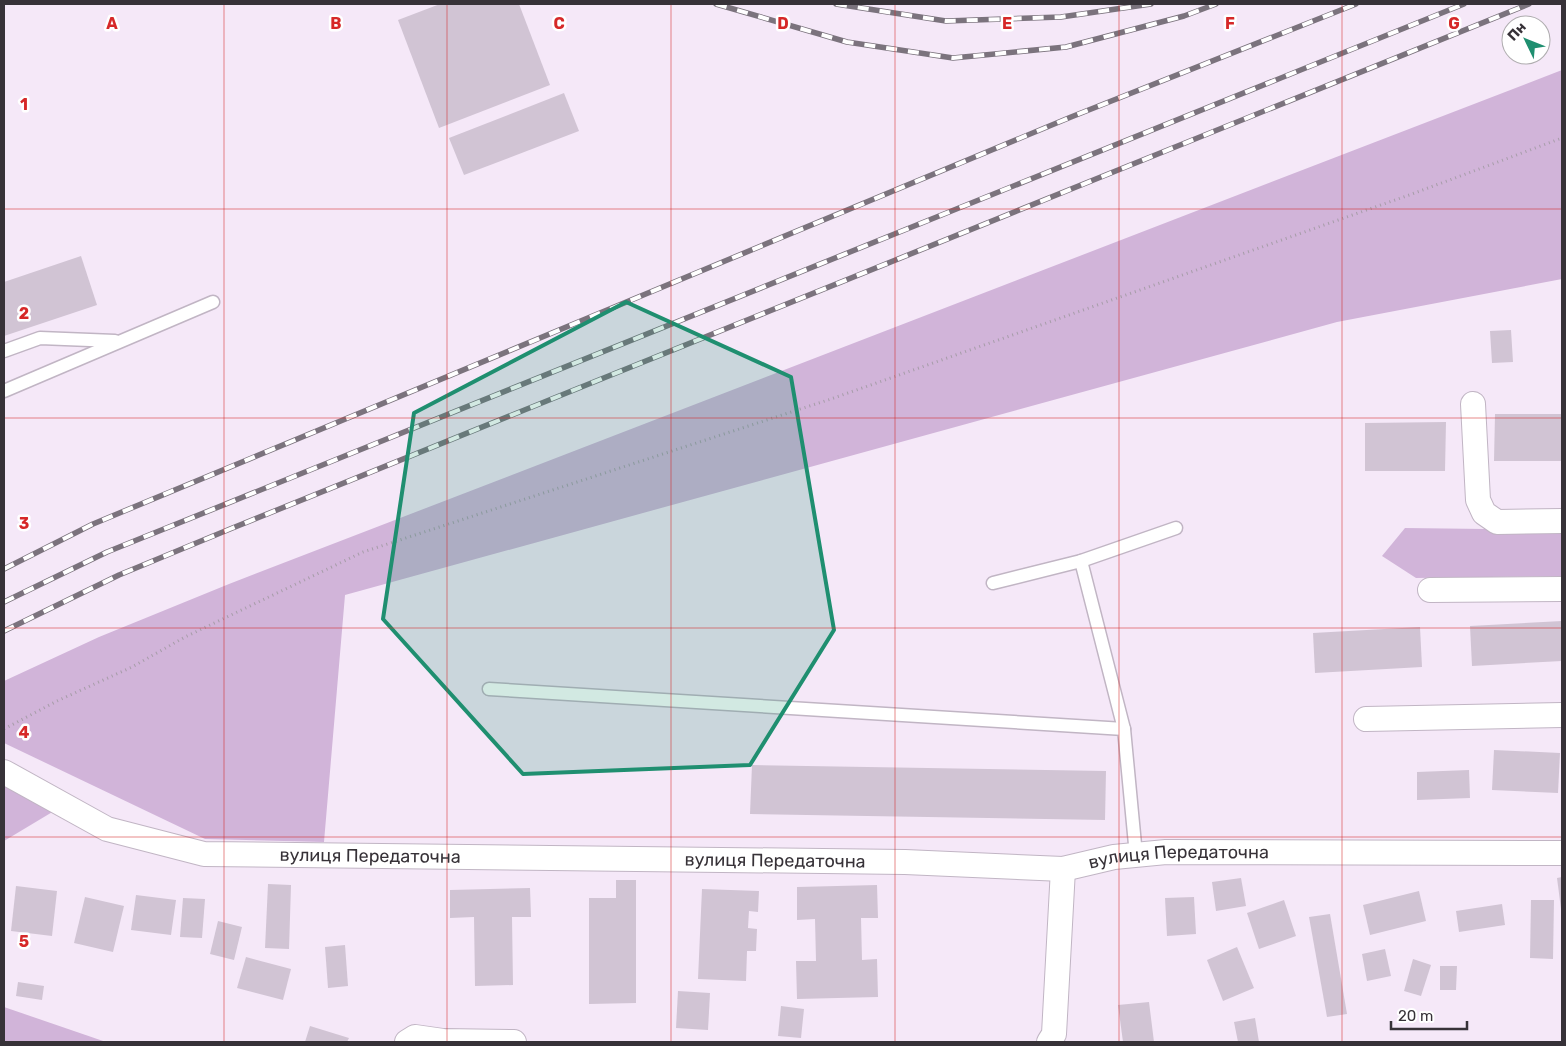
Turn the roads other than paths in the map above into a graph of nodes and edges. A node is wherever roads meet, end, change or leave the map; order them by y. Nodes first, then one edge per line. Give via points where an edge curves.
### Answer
1 (213, 302) dead end
2 (120, 341) junction
3 (4, 351) edge
4 (4, 391) edge
5 (1473, 404) dead end
6 (1562, 521) edge
7 (1176, 528) dead end
8 (1081, 561) junction
9 (993, 583) dead end
10 (1562, 589) edge
11 (1430, 590) dead end
12 (489, 689) dead end
13 (1562, 715) edge
14 (1366, 719) dead end
15 (1124, 728) junction
16 (4, 772) edge
17 (1562, 853) edge
18 (1136, 855) junction
19 (1063, 869) junction
20 (407, 1042) edge
21 (514, 1042) edge
22 (1049, 1042) edge

1 - 2 lane
2 - 3 lane via 40,338
2 - 4 lane
5 - 6 street via 1478,500 1484,513 1497,522
7 - 8 lane
8 - 9 lane
8 - 15 lane
10 - 11 street
12 - 15 lane
13 - 14 street
15 - 18 lane
16 - 19 street, вулиця Передаточна via 107,829 204,854 905,862
17 - 18 street, вулиця Передаточна via 1166,852
18 - 19 street, вулиця Передаточна
19 - 22 street via 1054,1034
20 - 21 street via 415,1037 443,1041

